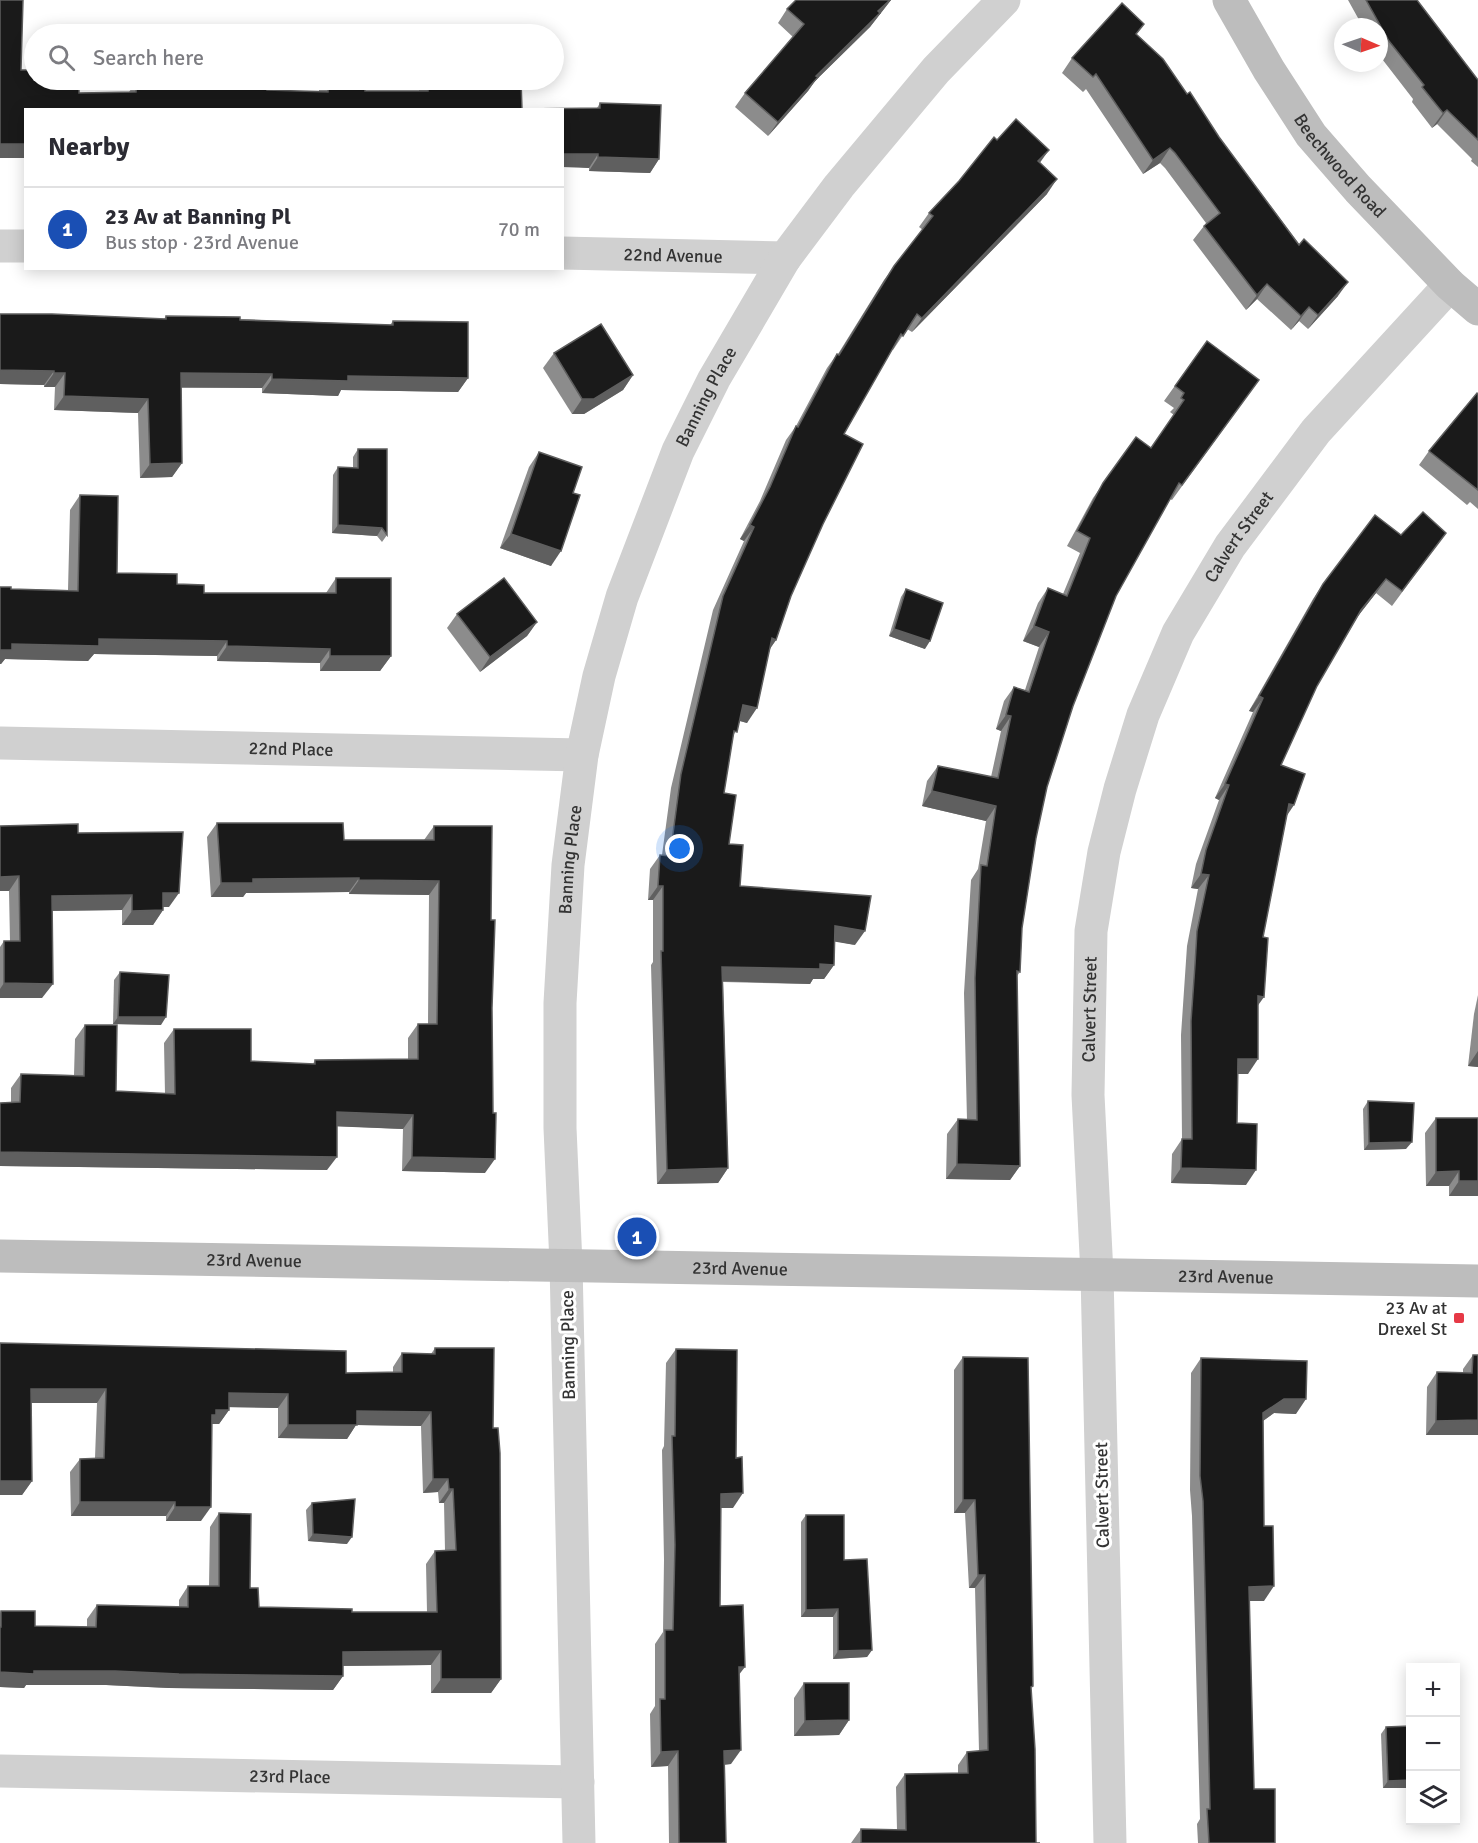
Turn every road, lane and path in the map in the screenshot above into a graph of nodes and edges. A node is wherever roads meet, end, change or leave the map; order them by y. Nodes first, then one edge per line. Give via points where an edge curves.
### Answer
1 (1004, 0) edge
2 (1229, 0) edge
3 (0, 246) edge
4 (24, 246) edge
5 (564, 253) edge
6 (785, 258) junction
7 (1450, 285) junction
8 (1478, 309) edge
9 (0, 743) edge
10 (582, 755) junction
11 (0, 1256) edge
12 (566, 1264) junction
13 (1097, 1274) junction
14 (1478, 1281) edge
15 (0, 1771) edge
16 (578, 1782) junction
17 (579, 1843) edge
18 (1110, 1843) edge

1 - 6 street, Banning Place via 892,121
2 - 7 street, Beechwood Road via 1311,135
3 - 4 street
5 - 6 street, 22nd Avenue
6 - 10 street, Banning Place via 714,379 678,451 622,597
7 - 8 street, Beechwood Road
7 - 13 street, Calvert Street via 1316,431 1230,546 1178,633 1143,715 1104,852 1091,931 1088,1095
9 - 10 street, 22nd Place
10 - 12 street, Banning Place via 568,865 560,1003
11 - 12 street, 23rd Avenue
12 - 13 street, 23rd Avenue
12 - 16 street, Banning Place
13 - 14 street, 23rd Avenue
13 - 18 street, Calvert Street
15 - 16 street, 23rd Place
16 - 17 street, Banning Place

